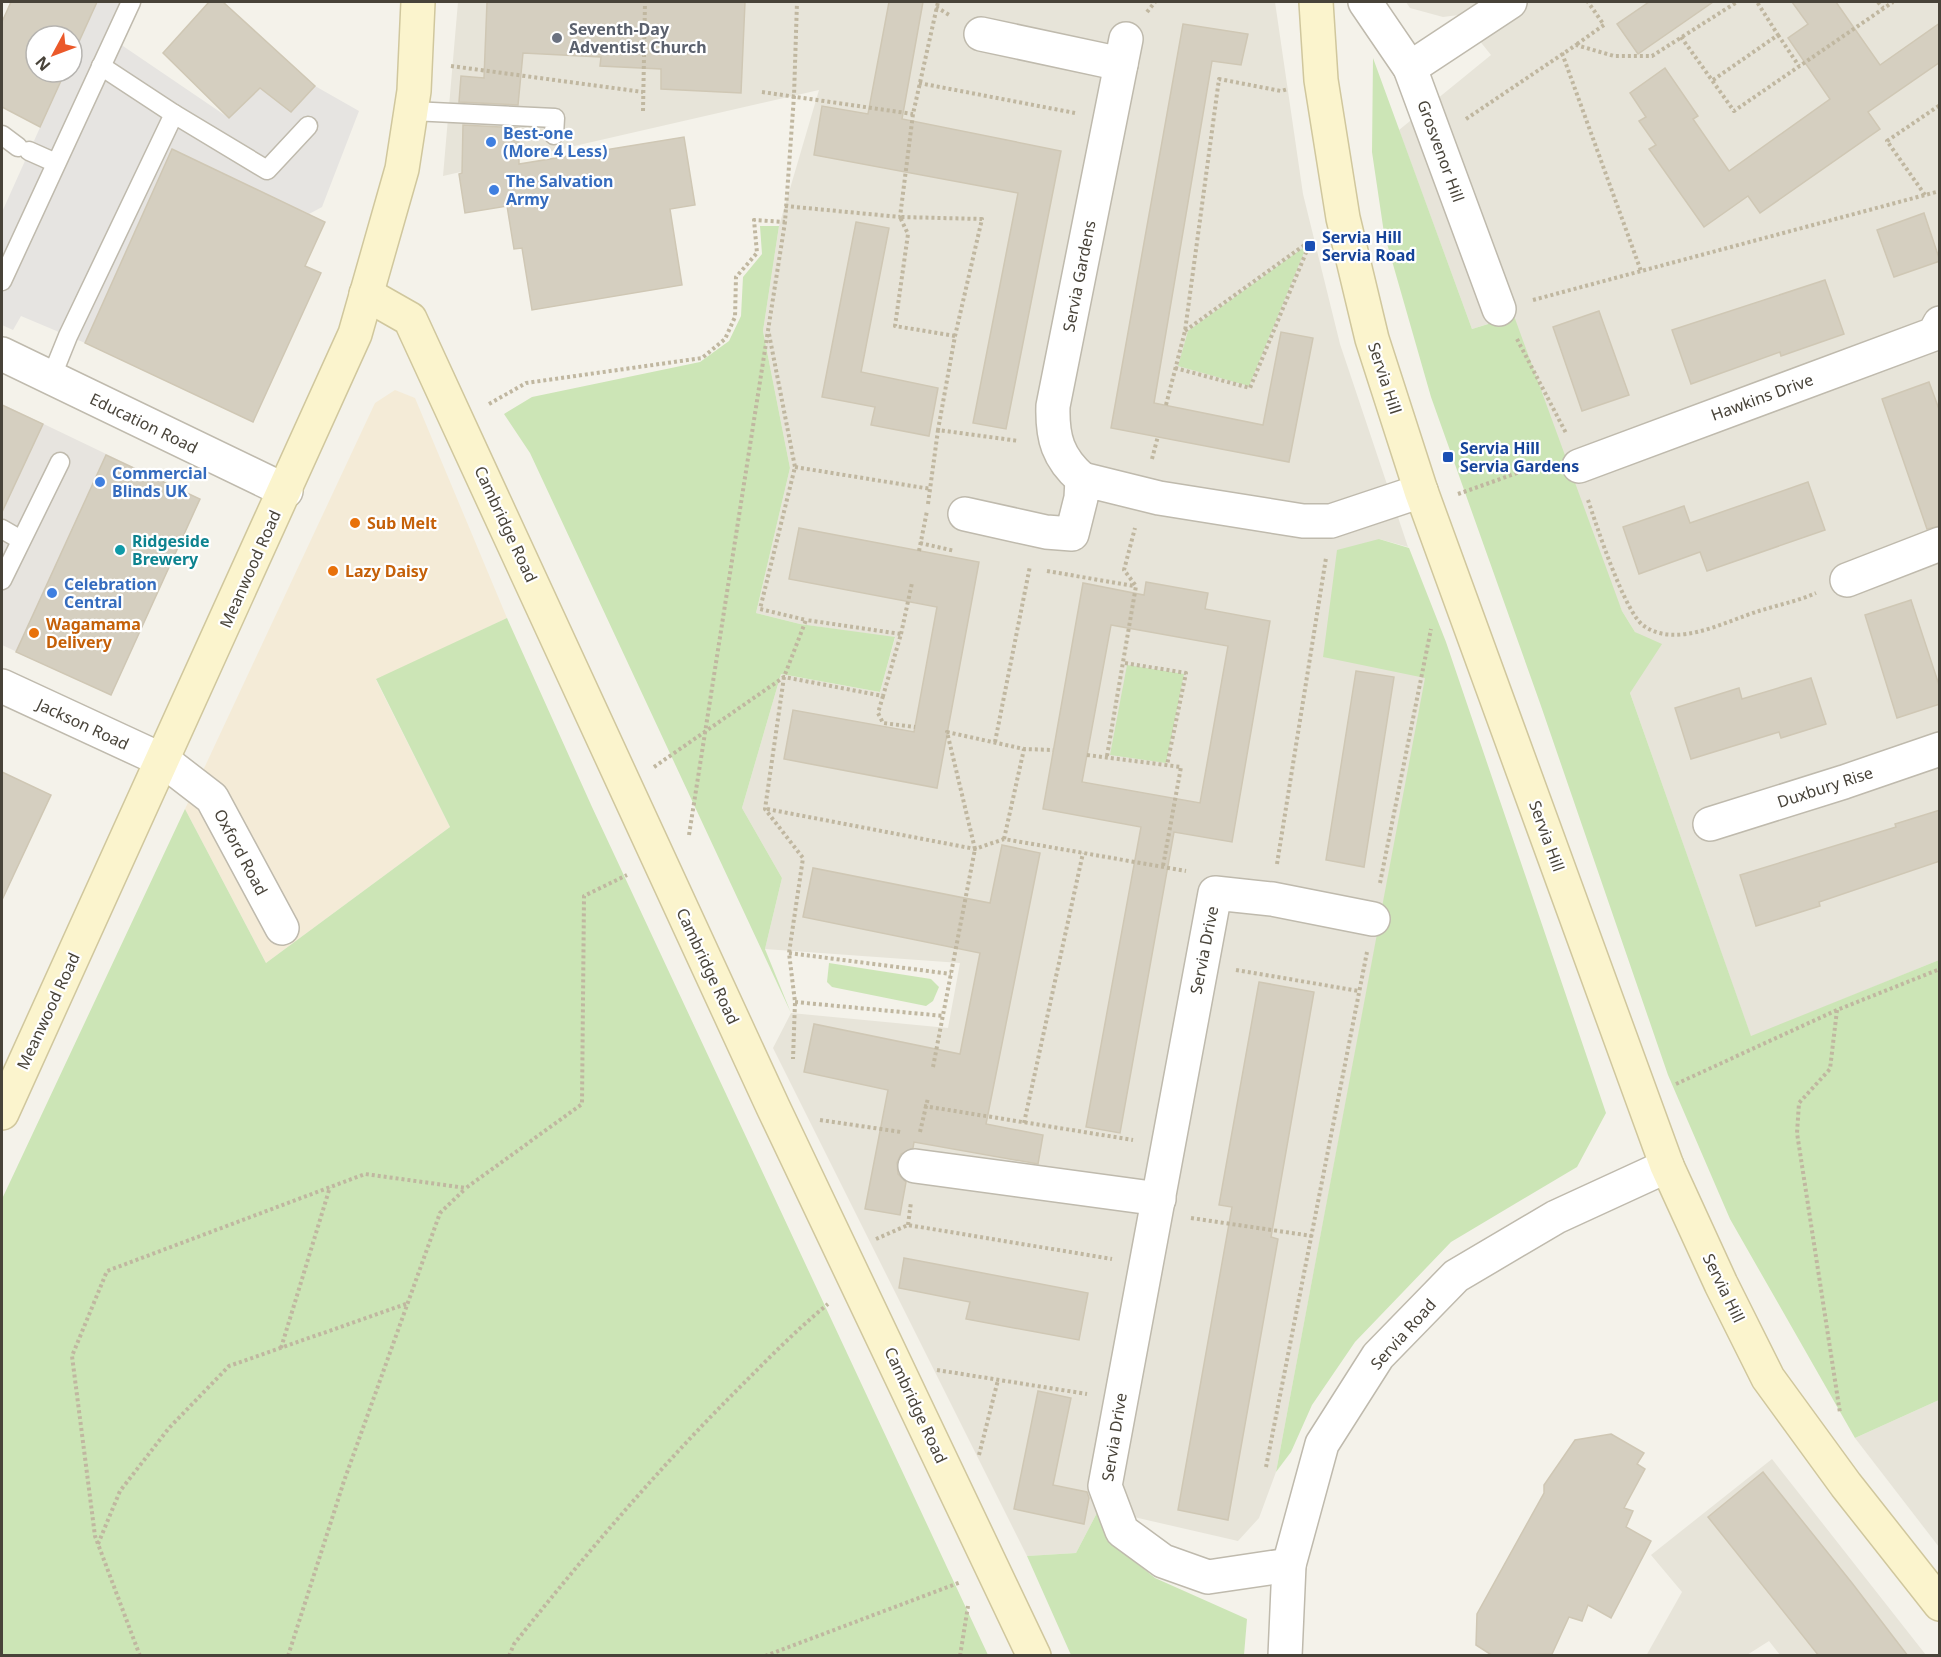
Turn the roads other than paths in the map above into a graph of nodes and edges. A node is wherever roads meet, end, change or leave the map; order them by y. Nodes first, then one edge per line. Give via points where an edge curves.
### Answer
1 (131, 2) edge
2 (418, 2) edge
3 (1316, 2) edge
4 (1365, 2) edge
5 (1510, 2) edge
6 (981, 34) dead end
7 (101, 66) junction
8 (1410, 68) junction
9 (412, 111) junction
10 (174, 114) junction
11 (308, 126) dead end
12 (2, 135) edge
13 (554, 135) dead end
14 (56, 163) junction
15 (2, 281) edge
16 (366, 294) junction
17 (1498, 309) road end
18 (1938, 332) edge
19 (2, 354) edge
20 (51, 378) junction
21 (60, 462) dead end
22 (1580, 466) road end
23 (1082, 479) junction
24 (286, 491) junction
25 (1421, 491) junction
26 (965, 514) dead end
27 (2, 529) edge
28 (21, 540) junction
29 (1939, 546) edge
30 (2, 580) edge
31 (1847, 580) road end
32 (2, 686) edge
33 (1940, 749) edge
34 (164, 761) junction
35 (1710, 824) dead end
36 (1373, 919) road end
37 (282, 928) dead end
38 (2, 1113) edge
39 (917, 1151) road end
40 (1667, 1166) junction
41 (1156, 1206) junction
42 (1289, 1565) junction
43 (1940, 1604) edge
44 (1034, 1656) edge
45 (1285, 1656) edge

1 - 7 lane
2 - 9 street, Meanwood Road
3 - 25 street, Servia Hill via 1321,80 1343,218 1372,339
4 - 8 street, Grosvenor Hill
5 - 8 street
6 - 23 street, Servia Gardens via 1123,51 1053,406 1056,446 1067,465
7 - 10 lane
7 - 14 lane
8 - 17 street, Grosvenor Hill
9 - 13 lane via 555,118
9 - 16 street, Meanwood Road via 402,169
10 - 11 lane via 267,170
10 - 20 lane
12 - 14 lane
14 - 15 lane
16 - 24 street, Meanwood Road via 355,334
16 - 44 street, Cambridge Road via 410,320 773,1107
18 - 22 street, Hawkins Drive
19 - 20 street, Education Road
20 - 24 street, Education Road
21 - 28 lane
23 - 25 street via 1159,498 1303,521 1331,521
23 - 26 street via 1072,534
24 - 34 street, Meanwood Road
25 - 40 street, Servia Hill
27 - 28 lane
28 - 30 lane
29 - 31 street
32 - 34 street, Jackson Road
33 - 35 street, Duxbury Rise
34 - 37 street, Oxford Road via 212,798
34 - 38 street, Meanwood Road
36 - 41 street, Servia Drive via 1272,899 1215,893
39 - 41 street
40 - 42 street, Servia Road via 1556,1217 1456,1276 1378,1356 1322,1444
40 - 43 street, Servia Hill via 1768,1378
41 - 42 street, Servia Drive via 1105,1486 1122,1531 1163,1562 1208,1577
42 - 45 street, Servia Road

